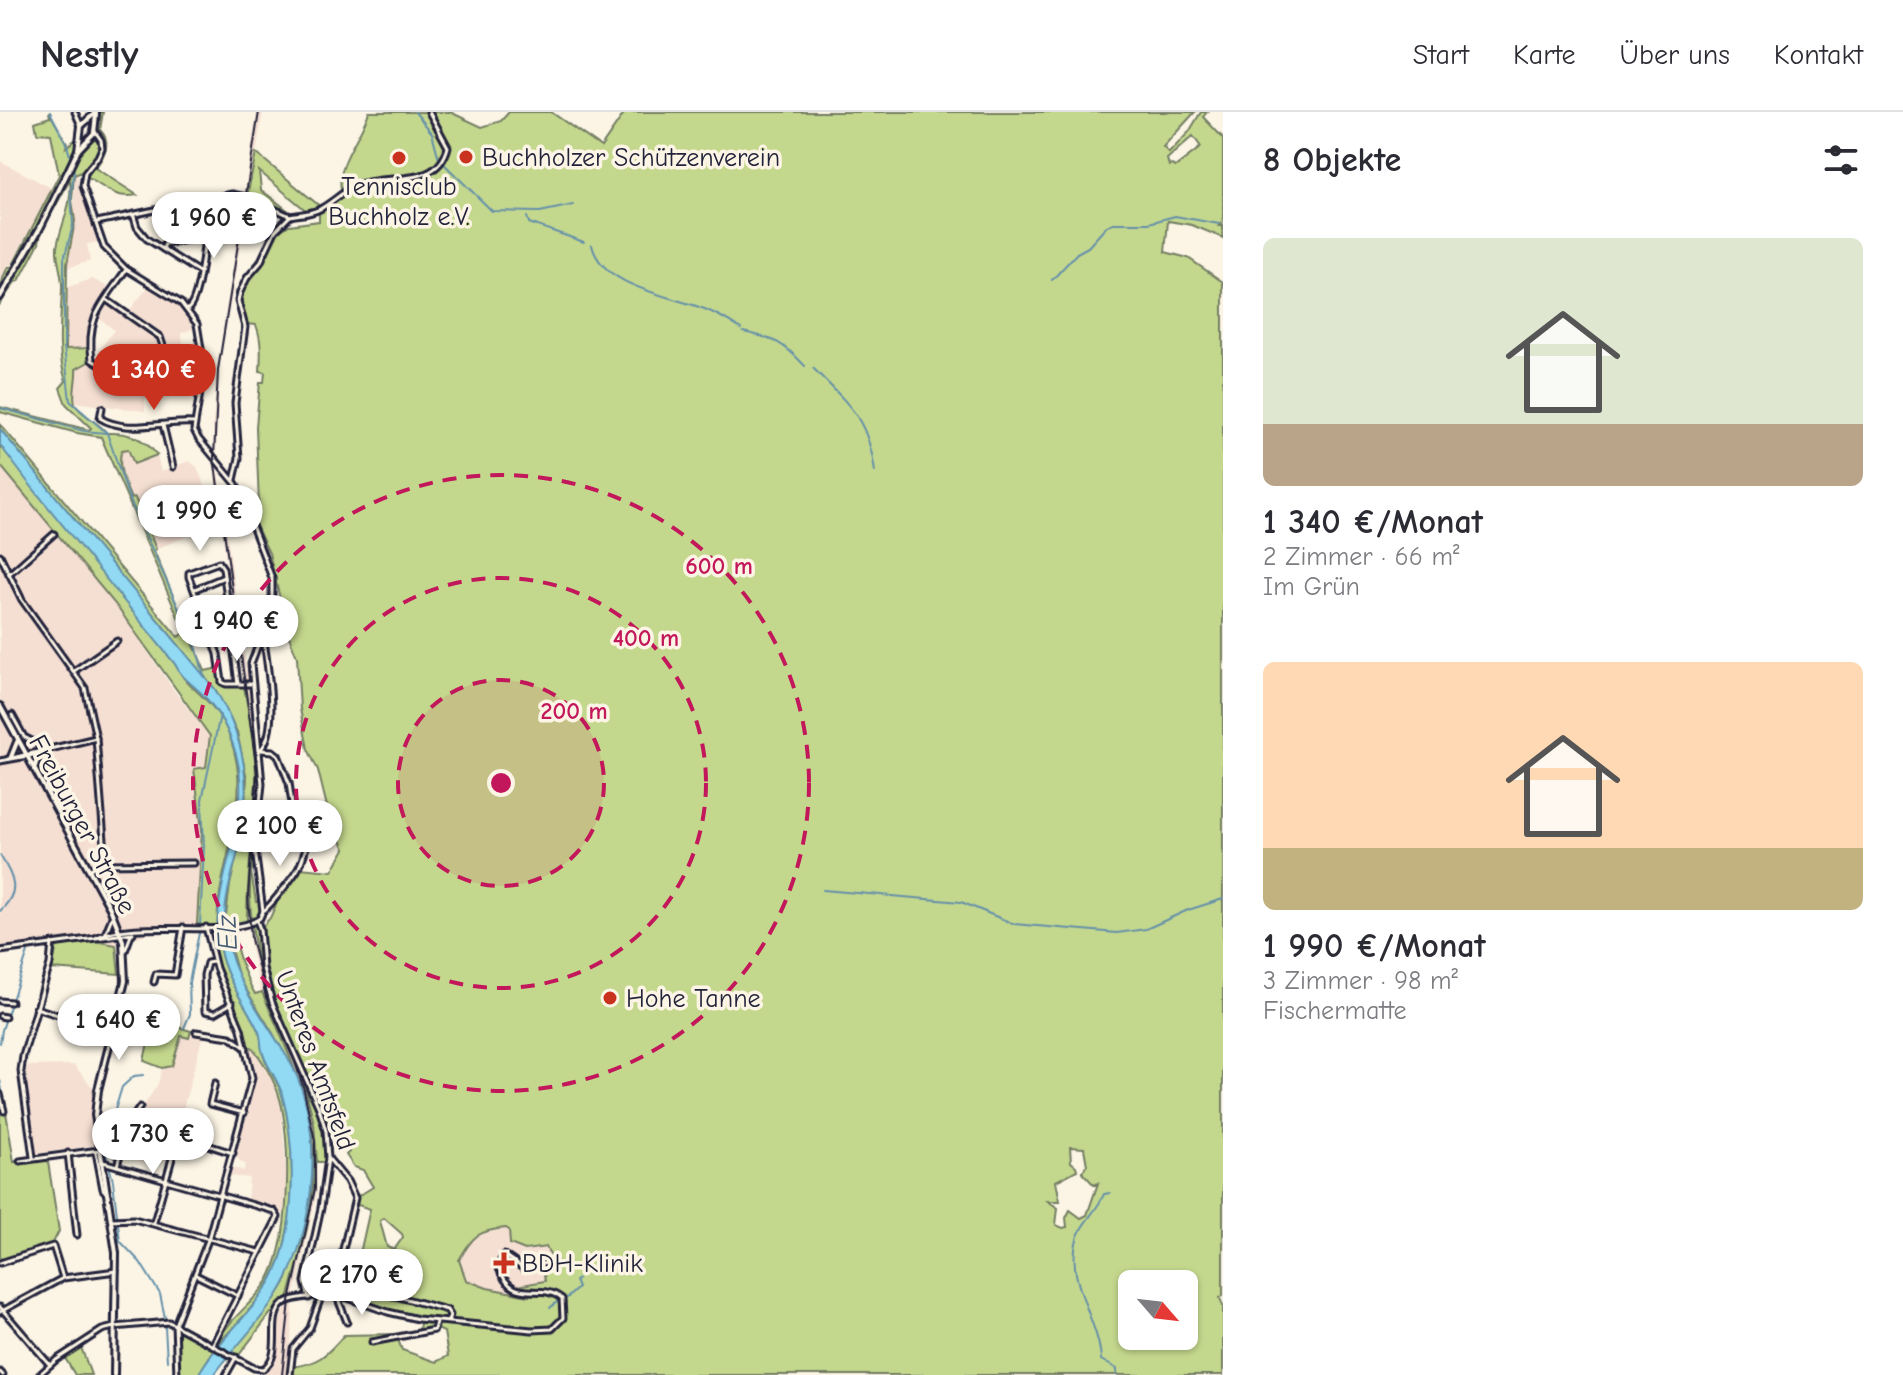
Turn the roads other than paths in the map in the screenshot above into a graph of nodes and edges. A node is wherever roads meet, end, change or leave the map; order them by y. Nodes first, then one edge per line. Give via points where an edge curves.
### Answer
1 (75, 112) edge
2 (429, 112) edge
3 (84, 124) junction
4 (92, 133) junction
5 (81, 135) junction
6 (78, 150) junction
7 (205, 200) junction
8 (264, 204) junction
9 (133, 214) junction
10 (290, 216) junction
11 (97, 222) junction
12 (255, 228) dead end
13 (205, 237) junction
14 (163, 249) junction
15 (126, 269) junction
16 (199, 272) junction
17 (0, 297) edge
18 (106, 299) junction
19 (188, 309) junction
20 (164, 372) junction
21 (204, 377) junction
22 (102, 408) dead end
23 (194, 423) junction
24 (163, 425) junction
25 (173, 467) dead end
26 (234, 480) junction
27 (54, 534) dead end
28 (0, 555) edge
29 (9, 574) junction
30 (224, 577) junction
31 (194, 590) junction
32 (231, 625) junction
33 (211, 634) junction
34 (259, 637) junction
35 (117, 641) dead end
36 (74, 671) junction
37 (238, 684) junction
38 (252, 684) junction
39 (0, 706) edge
40 (12, 715) dead end
41 (96, 738) junction
42 (18, 739) junction
43 (260, 750) junction
44 (40, 753) junction
45 (26, 755) junction
46 (9, 758) junction
47 (0, 761) edge
48 (34, 769) junction
49 (314, 811) dead end
50 (306, 838) junction
51 (194, 863) dead end
52 (100, 864) junction
53 (89, 869) junction
54 (263, 911) junction
55 (112, 913) junction
56 (258, 924) junction
57 (183, 927) junction
58 (208, 927) junction
59 (141, 929) junction
60 (105, 933) junction
61 (121, 933) junction
62 (133, 933) junction
63 (97, 937) junction
64 (52, 943) junction
65 (0, 951) edge
66 (125, 952) junction
67 (214, 961) junction
68 (154, 982) dead end
69 (0, 1001) edge
70 (11, 1002) dead end
71 (232, 1003) junction
72 (36, 1008) junction
73 (89, 1025) dead end
74 (196, 1032) dead end
75 (246, 1048) junction
76 (215, 1083) dead end
77 (0, 1094) edge
78 (140, 1107) dead end
79 (4, 1111) dead end
80 (244, 1113) junction
81 (178, 1137) junction
82 (98, 1150) junction
83 (174, 1150) junction
84 (68, 1153) junction
85 (233, 1153) junction
86 (33, 1157) junction
87 (328, 1158) junction
88 (20, 1161) dead end
89 (105, 1163) junction
90 (115, 1165) junction
91 (166, 1181) junction
92 (109, 1196) junction
93 (220, 1197) junction
94 (116, 1220) junction
95 (154, 1223) junction
96 (77, 1235) dead end
97 (208, 1240) junction
98 (259, 1252) junction
99 (553, 1261) dead end
100 (0, 1263) edge
101 (116, 1271) junction
102 (196, 1275) junction
103 (63, 1278) junction
104 (390, 1284) dead end
105 (334, 1294) junction
106 (238, 1296) junction
107 (321, 1297) junction
108 (309, 1298) junction
109 (1, 1310) edge
110 (436, 1321) junction
111 (448, 1321) junction
112 (347, 1322) dead end
113 (175, 1325) junction
114 (114, 1327) junction
115 (372, 1342) dead end
116 (214, 1345) junction
117 (235, 1357) junction
118 (50, 1365) junction
119 (263, 1369) junction
120 (40, 1375) edge
121 (114, 1375) edge
122 (177, 1375) edge
123 (226, 1375) edge
124 (265, 1375) edge
125 (290, 1375) edge

1 - 3 street
2 - 10 street via 446,138 443,162 426,173 364,183 319,210
3 - 4 street
3 - 4 street via 96,112
3 - 5 street
4 - 5 street
4 - 6 street
4 - 11 street via 102,143 101,152 83,180
5 - 6 street
6 - 17 street
7 - 8 street via 237,194
7 - 9 street
7 - 13 street
8 - 10 street
8 - 12 street
9 - 11 street
9 - 14 street via 141,234
10 - 26 street via 275,231 238,301 245,327 235,403 239,458
11 - 15 street via 104,247
13 - 14 street via 165,244
13 - 16 street
14 - 16 street
15 - 18 street
15 - 19 street
16 - 19 street
18 - 20 street via 160,337
18 - 20 street via 89,333 92,360 123,375
19 - 21 street via 201,339
20 - 21 street
21 - 23 street
22 - 24 street via 100,418 105,422
23 - 24 street
23 - 26 street via 198,438
24 - 25 street
26 - 34 street via 273,587 272,607
27 - 29 street
28 - 29 street
29 - 36 street
30 - 31 street
30 - 31 street via 222,564 207,564 189,573
30 - 32 street
31 - 33 street
32 - 33 street
32 - 37 street
33 - 37 street via 222,682
34 - 38 street via 251,661
34 - 43 street via 264,640 270,704 267,741
35 - 36 street
36 - 41 street via 85,688
37 - 38 street
38 - 43 street
39 - 42 street, Freiburger Straße
40 - 44 street
41 - 44 street
41 - 52 street via 105,853
42 - 45 street, Freiburger Straße
42 - 46 street
43 - 50 street via 278,755 291,790 295,825
43 - 54 street via 255,850
44 - 45 street
44 - 48 street
45 - 46 street
45 - 48 street, Freiburger Straße
46 - 47 street
48 - 53 street, Freiburger Straße
49 - 50 street
50 - 54 street via 299,868
51 - 52 street
52 - 53 street
53 - 55 street, Freiburger Straße
54 - 56 street
55 - 60 street
55 - 61 street, Freiburger Straße
56 - 58 street
56 - 87 street, Unteres Amtsfeld via 267,984 320,1111
57 - 58 street
57 - 59 street
57 - 68 street via 175,975 156,974
58 - 67 street
59 - 61 street
59 - 62 street
60 - 61 street
60 - 63 street
61 - 62 street
61 - 63 street
61 - 66 street, Freiburger Straße
62 - 66 street
63 - 64 street
64 - 65 street
64 - 72 street
66 - 82 street, Freiburger Straße via 123,994 95,1105
67 - 71 street
67 - 71 street via 207,963 204,975 205,1011 215,1013
69 - 70 street
71 - 75 street
72 - 73 street
72 - 86 street via 21,1071
74 - 75 street via 230,1037
75 - 80 street via 252,1078
76 - 80 street via 210,1104
77 - 79 street
78 - 81 street via 134,1119
80 - 85 street
81 - 83 street
81 - 85 street
82 - 84 street
82 - 89 street, Freiburger Straße
82 - 92 street, Freiburger Straße via 103,1189
83 - 90 street via 125,1135
83 - 91 street
84 - 86 street
84 - 96 street
85 - 93 street
86 - 88 street
87 - 105 street, Unteres Amtsfeld via 355,1198
87 - 108 street via 305,1282
89 - 90 street
89 - 92 street, Freiburger Straße
90 - 91 street
91 - 93 street
91 - 95 street
92 - 94 street, Freiburger Straße
93 - 97 street
93 - 98 street via 274,1211 277,1221
94 - 95 street
94 - 101 street, Freiburger Straße
95 - 97 street
97 - 98 street
97 - 102 street
98 - 106 street
99 - 111 street via 524,1269 504,1255 498,1266 514,1289 553,1293 562,1299 563,1318 552,1329
100 - 103 street via 53,1246
101 - 103 street
101 - 114 street, Freiburger Straße
102 - 106 street
102 - 113 street
103 - 109 street
104 - 111 street via 395,1296 447,1310
105 - 107 street
105 - 110 street
105 - 112 street
106 - 116 street
107 - 108 street
107 - 125 street via 310,1328 293,1349
108 - 119 street via 287,1302 279,1312 271,1361
109 - 118 street
110 - 111 street
110 - 115 street via 434,1330
113 - 114 street
113 - 116 street
113 - 122 street
114 - 118 street
114 - 121 street, Freiburger Straße
116 - 117 street
117 - 119 street
117 - 123 street
118 - 120 street
119 - 124 street

